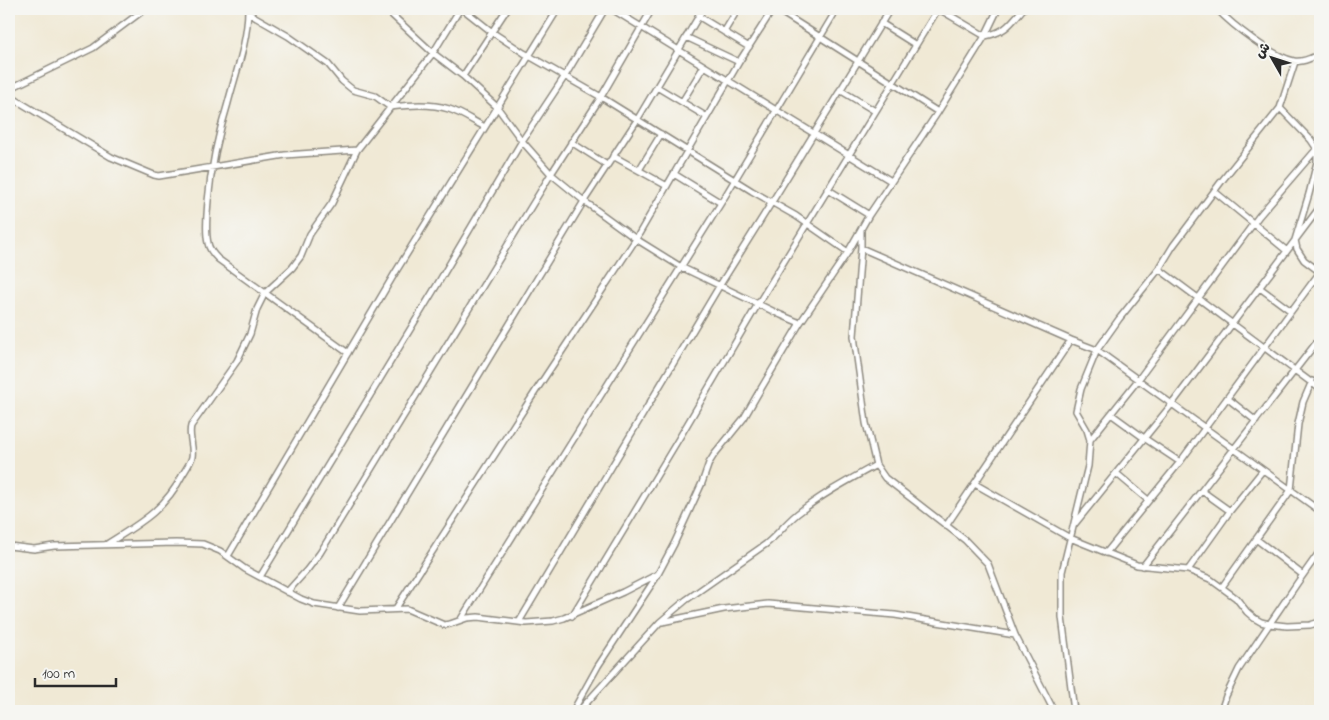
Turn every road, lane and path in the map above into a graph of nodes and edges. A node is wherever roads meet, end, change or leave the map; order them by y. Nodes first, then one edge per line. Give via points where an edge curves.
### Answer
1 (145, 9) edge
2 (388, 9) edge
3 (461, 9) edge
4 (507, 9) edge
5 (558, 9) edge
6 (605, 9) edge
7 (612, 9) edge
8 (652, 9) edge
9 (703, 9) edge
10 (738, 9) edge
11 (774, 9) edge
12 (837, 9) edge
13 (890, 9) edge
14 (938, 9) edge
15 (998, 9) edge
16 (1023, 9) edge
17 (1217, 9) edge
18 (248, 11) edge
19 (698, 16) junction
20 (881, 23) junction
21 (641, 28) junction
22 (492, 32) junction
23 (724, 32) junction
24 (985, 36) junction
25 (686, 37) junction
26 (820, 37) junction
27 (916, 45) junction
28 (749, 47) junction
29 (679, 50) junction
30 (433, 53) junction
31 (1320, 54) edge
32 (530, 56) junction
33 (857, 61) junction
34 (739, 62) junction
35 (1295, 62) junction
36 (704, 66) junction
37 (463, 76) junction
38 (565, 76) junction
39 (728, 81) junction
40 (892, 83) junction
41 (657, 87) junction
42 (9, 89) edge
43 (840, 90) junction
44 (9, 93) edge
45 (601, 97) junction
46 (9, 100) edge
47 (16, 100) junction
48 (682, 102) junction
49 (390, 107) junction
50 (497, 107) junction
51 (1280, 108) junction
52 (776, 110) junction
53 (875, 111) junction
54 (938, 112) junction
55 (707, 117) junction
56 (637, 120) junction
57 (485, 127) junction
58 (814, 133) junction
59 (661, 134) junction
60 (522, 141) junction
61 (572, 142) junction
62 (1319, 147) edge
63 (357, 150) junction
64 (688, 150) junction
65 (848, 154) junction
66 (613, 156) junction
67 (608, 165) junction
68 (212, 168) junction
69 (639, 170) junction
70 (551, 174) junction
71 (674, 174) junction
72 (735, 180) junction
73 (891, 181) junction
74 (667, 186) junction
75 (827, 189) junction
76 (1214, 191) junction
77 (584, 202) junction
78 (772, 202) junction
79 (721, 203) junction
80 (1320, 207) edge
81 (869, 215) junction
82 (806, 223) junction
83 (1254, 223) junction
84 (861, 230) junction
85 (636, 239) junction
86 (1295, 240) junction
87 (861, 248) junction
88 (1288, 251) junction
89 (848, 252) junction
90 (681, 267) junction
91 (1159, 269) junction
92 (1320, 272) edge
93 (720, 286) junction
94 (1260, 288) junction
95 (265, 293) junction
96 (1198, 298) junction
97 (758, 304) junction
98 (1291, 310) junction
99 (800, 323) junction
100 (1233, 324) junction
101 (1320, 338) edge
102 (1071, 340) junction
103 (1264, 347) junction
104 (1097, 350) junction
105 (348, 352) junction
106 (1296, 370) junction
107 (1138, 380) junction
108 (1312, 382) junction
109 (1320, 389) edge
110 (1227, 398) junction
111 (1172, 404) junction
112 (1111, 414) junction
113 (1256, 422) junction
114 (1205, 428) junction
115 (1144, 438) junction
116 (1090, 440) junction
117 (1234, 449) junction
118 (1180, 462) junction
119 (876, 465) junction
120 (1263, 470) junction
121 (1116, 473) junction
122 (975, 484) junction
123 (1290, 490) junction
124 (1202, 491) junction
125 (1148, 500) junction
126 (1320, 511) edge
127 (1230, 512) junction
128 (946, 526) junction
129 (1073, 526) junction
130 (1070, 538) junction
131 (1256, 539) junction
132 (105, 545) junction
133 (9, 546) edge
134 (1320, 551) edge
135 (1106, 553) junction
136 (228, 556) junction
137 (1143, 566) junction
138 (1188, 570) junction
139 (658, 574) junction
140 (1302, 575) junction
141 (260, 577) junction
142 (1222, 588) junction
143 (287, 592) junction
144 (338, 608) junction
145 (396, 608) junction
146 (572, 616) junction
147 (461, 620) junction
148 (519, 622) junction
149 (660, 622) junction
150 (1320, 622) edge
151 (1269, 624) junction
152 (1015, 635) junction
153 (573, 711) edge
154 (579, 711) edge
155 (1054, 711) edge
156 (1074, 711) edge
157 (1220, 711) edge

1 - 42 street via 93,48
2 - 30 street
3 - 22 street
3 - 30 street
4 - 22 street
5 - 32 street
6 - 38 street
7 - 21 street
8 - 21 street
9 - 19 street
10 - 23 street
11 - 26 street
11 - 28 street
12 - 26 street
13 - 20 street
14 - 24 street
14 - 27 street
15 - 24 street
16 - 24 street via 1007,27
17 - 35 street via 1264,47
18 - 49 street via 328,64 353,90 375,96
18 - 68 street via 247,30
19 - 23 street
19 - 25 street
20 - 27 street
20 - 33 street
21 - 29 street
21 - 45 street
22 - 32 street
22 - 37 street
23 - 28 street
24 - 54 street
25 - 29 street
25 - 34 street
26 - 33 street
26 - 52 street
27 - 40 street
28 - 34 street
29 - 36 street
29 - 41 street
30 - 37 street
30 - 49 street
31 - 35 street
32 - 38 street
32 - 50 street
33 - 40 street
33 - 43 street
34 - 39 street
35 - 51 street
36 - 39 street
36 - 48 street
37 - 50 street
38 - 45 street
38 - 60 street
39 - 52 street
39 - 55 street
40 - 53 street
40 - 54 street
41 - 48 street
41 - 56 street
43 - 53 street
43 - 58 street
44 - 47 street
45 - 56 street
45 - 61 street
46 - 47 street
47 - 68 street via 111,157 154,175
48 - 55 street
49 - 57 street via 412,105 448,109
49 - 63 street
50 - 57 street
50 - 60 street
51 - 62 street
51 - 76 street
52 - 58 street
52 - 72 street
53 - 65 street
54 - 73 street
55 - 64 street
56 - 59 street
56 - 66 street
57 - 105 street
58 - 65 street
58 - 78 street
59 - 64 street
59 - 69 street
60 - 70 street
60 - 141 street
61 - 67 street
61 - 70 street
62 - 83 street
62 - 86 street
63 - 68 street via 285,155
63 - 95 street via 332,203 310,234 301,256
64 - 71 street
64 - 72 street
65 - 73 street
65 - 75 street
66 - 67 street
66 - 69 street
67 - 77 street
68 - 95 street via 207,216 211,252
69 - 74 street
70 - 77 street
70 - 143 street via 320,554
71 - 74 street
71 - 79 street
72 - 78 street
72 - 79 street
73 - 81 street
74 - 85 street
75 - 81 street
75 - 82 street
76 - 83 street
76 - 91 street via 1172,246
77 - 85 street
77 - 144 street
78 - 82 street
78 - 93 street
79 - 90 street
80 - 86 street
81 - 84 street
82 - 89 street
82 - 97 street
83 - 88 street
83 - 96 street
84 - 87 street
84 - 89 street
85 - 90 street
85 - 145 street
86 - 88 street
86 - 92 street via 1304,260
87 - 102 street
87 - 119 street via 854,336 866,423
88 - 94 street
89 - 99 street
90 - 93 street
90 - 147 street
91 - 96 street
91 - 104 street
92 - 98 street
93 - 97 street
93 - 148 street
94 - 98 street
94 - 100 street
95 - 105 street
95 - 132 street via 237,361 191,426 192,457 176,488 142,522
96 - 100 street
96 - 107 street
97 - 99 street
97 - 146 street
98 - 103 street
99 - 139 street via 744,418 709,463
100 - 103 street
100 - 111 street
101 - 106 street
102 - 104 street
102 - 122 street
103 - 106 street
103 - 110 street
104 - 107 street
104 - 116 street via 1076,411
105 - 136 street
106 - 108 street
106 - 113 street
107 - 111 street
107 - 112 street
108 - 109 street
108 - 123 street via 1298,424
110 - 113 street
110 - 114 street
111 - 114 street
111 - 115 street
112 - 115 street
112 - 116 street
113 - 117 street
114 - 117 street
114 - 118 street
115 - 118 street
115 - 121 street
116 - 129 street via 1088,466
117 - 120 street
117 - 124 street
118 - 125 street
119 - 128 street via 885,478
119 - 149 street via 810,504 766,544
120 - 123 street
120 - 127 street
121 - 125 street
121 - 129 street
122 - 128 street
122 - 130 street
123 - 126 street
123 - 131 street
124 - 127 street
124 - 137 street
125 - 135 street
127 - 138 street
128 - 152 street via 988,564
129 - 130 street
130 - 135 street
130 - 156 street via 1062,572 1062,618
131 - 140 street
131 - 142 street
132 - 133 street via 34,549
132 - 136 street via 203,544
134 - 140 street
135 - 137 street
136 - 141 street
137 - 138 street
138 - 142 street
139 - 146 street
139 - 153 street
140 - 151 street
141 - 143 street
142 - 151 street via 1254,618
143 - 144 street via 314,604
144 - 145 street via 360,611
145 - 147 street via 414,611 444,625
146 - 148 street via 553,621
147 - 148 street via 478,617
149 - 152 street via 724,608 768,604 895,615
149 - 154 street
150 - 151 street via 1287,626
151 - 157 street via 1239,669
152 - 155 street

